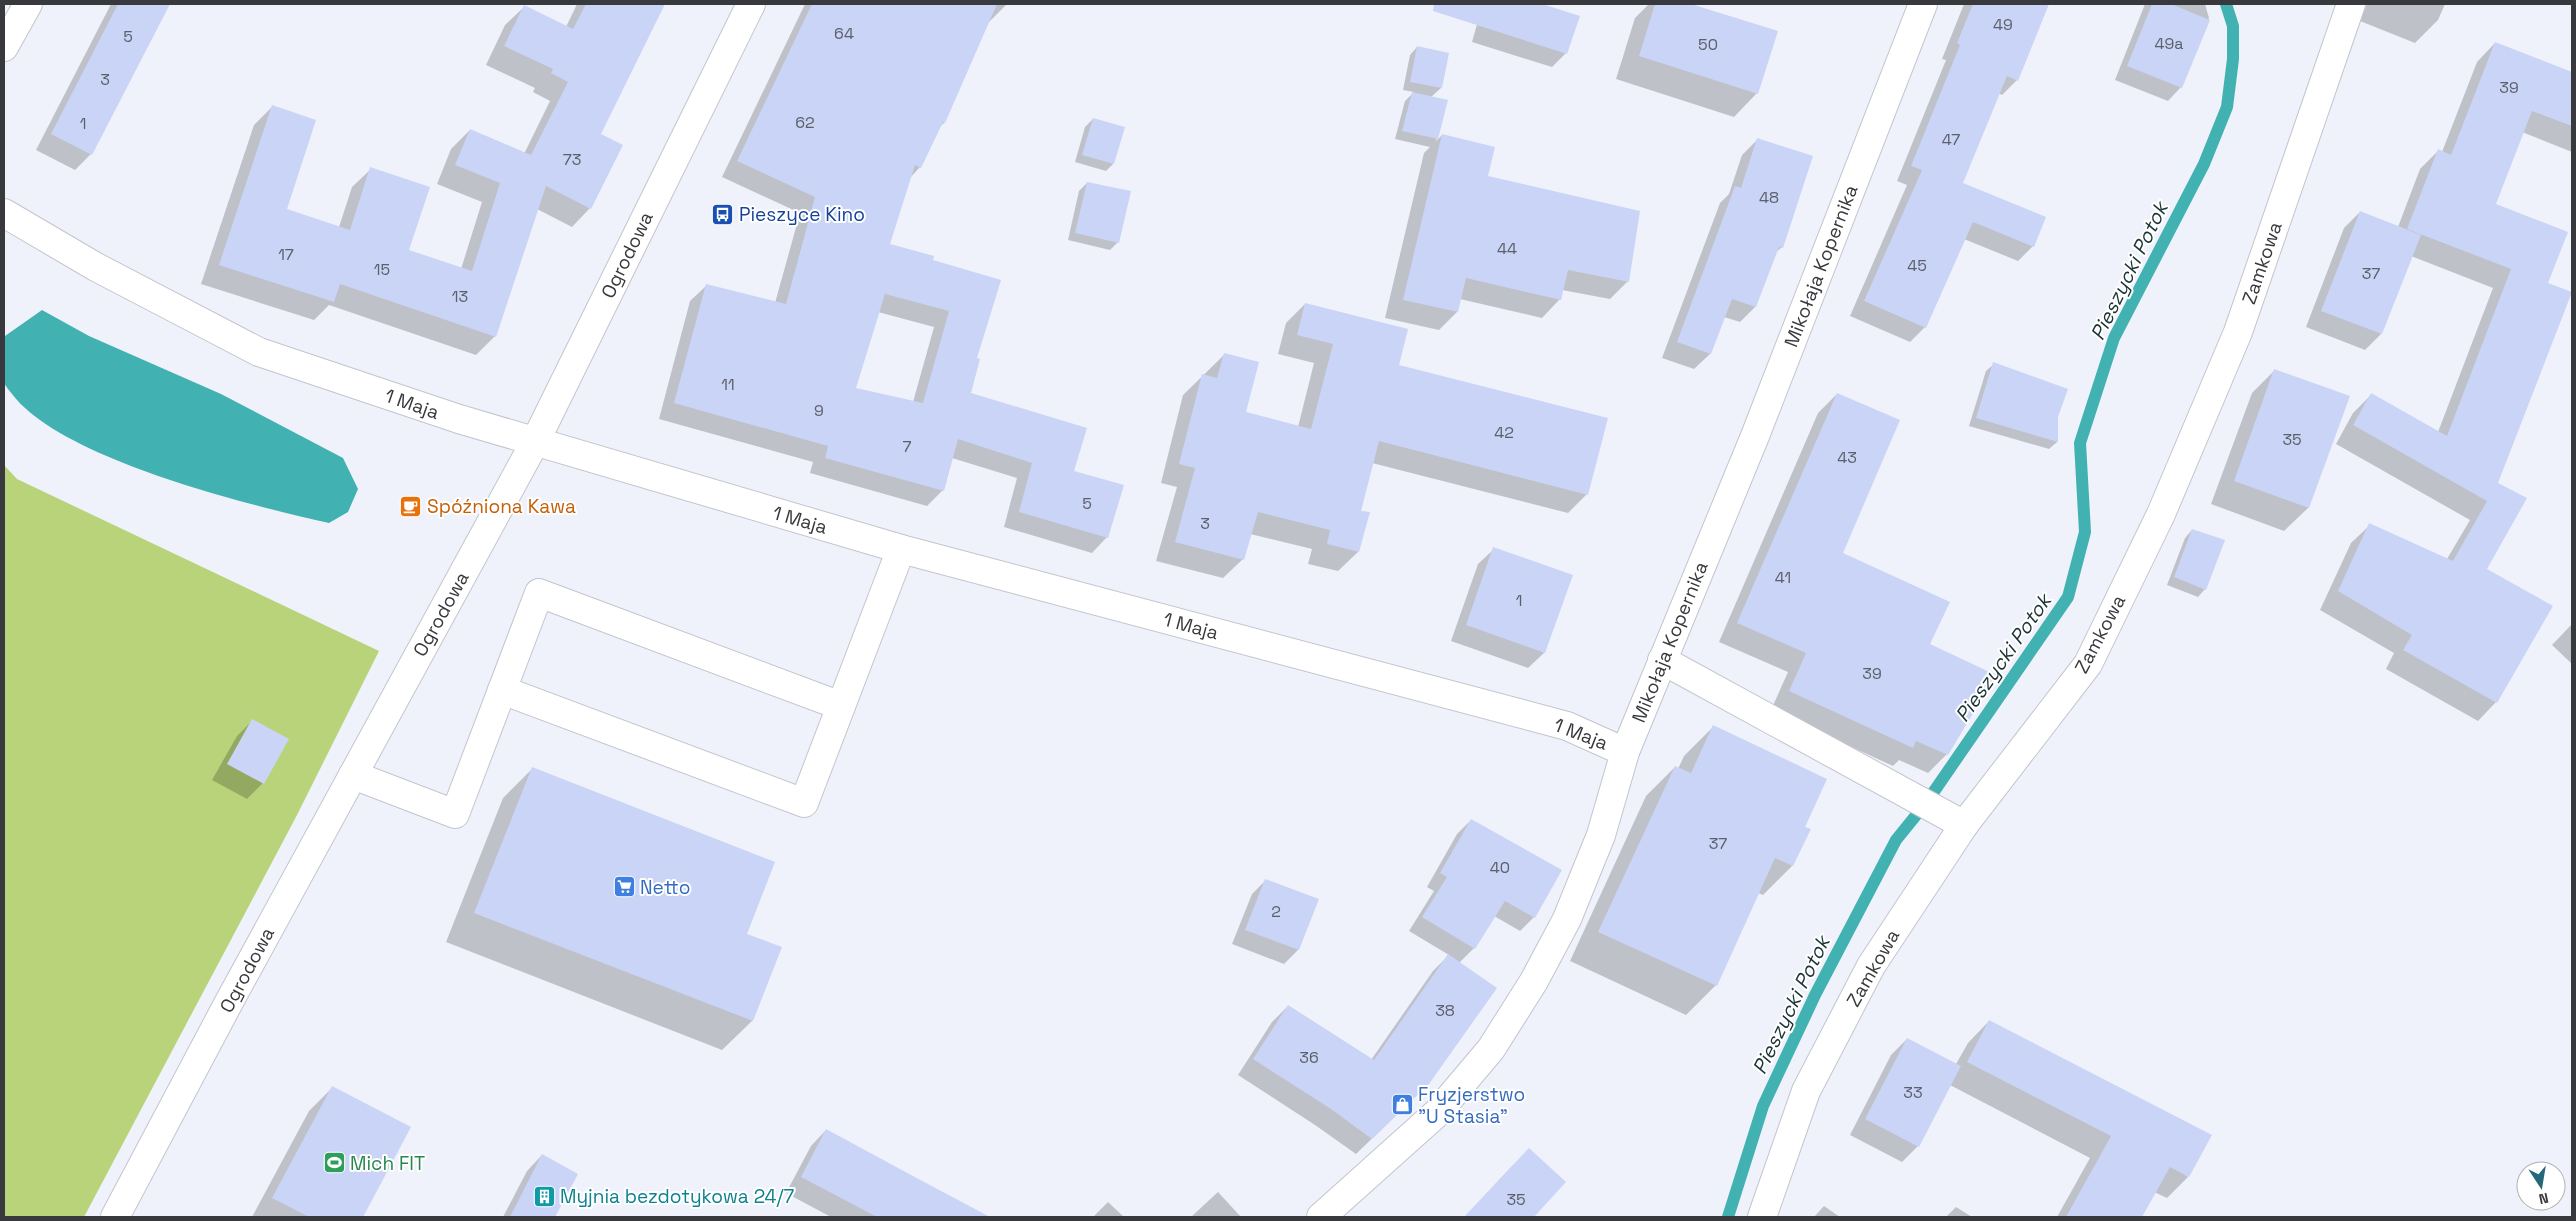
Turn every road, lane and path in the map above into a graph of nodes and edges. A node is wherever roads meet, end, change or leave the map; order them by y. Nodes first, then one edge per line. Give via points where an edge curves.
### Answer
1 (28, 4) edge
2 (751, 4) edge
3 (1923, 4) edge
4 (2351, 4) edge
5 (4, 47) edge
6 (4, 213) edge
7 (535, 442) junction
8 (900, 549) junction
9 (1662, 660) junction
10 (502, 690) junction
11 (841, 706) junction
12 (1625, 752) junction
13 (353, 775) junction
14 (1955, 820) junction
15 (115, 1217) edge
16 (1321, 1217) edge
17 (1762, 1217) edge

1 - 5 street
2 - 7 street, Ogrodowa
3 - 9 street, Mikołaja Kopernika via 1755,436
4 - 14 street, Zamkowa via 2238,332 2161,514 2088,664
6 - 7 street, 1 Maja via 96,267 259,352
7 - 8 street, 1 Maja
7 - 13 street, Ogrodowa
8 - 11 street
8 - 12 street, 1 Maja via 1567,726
9 - 12 street, Mikołaja Kopernika
9 - 14 street
10 - 11 street via 804,803
10 - 11 street via 539,593
10 - 13 street via 455,814
12 - 16 street, Mikołaja Kopernika via 1601,835 1567,919 1534,981 1491,1049 1437,1113
13 - 15 street, Ogrodowa
14 - 17 street, Zamkowa via 1871,966 1806,1091

